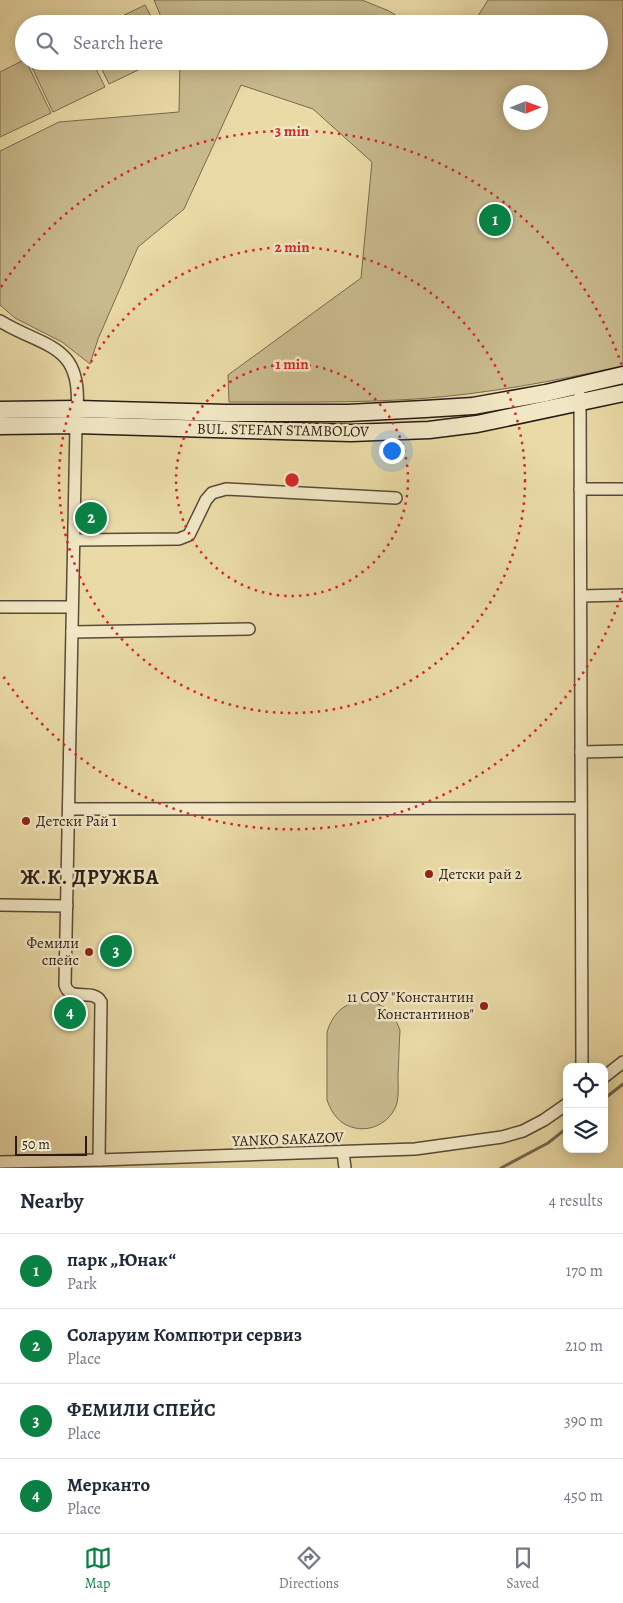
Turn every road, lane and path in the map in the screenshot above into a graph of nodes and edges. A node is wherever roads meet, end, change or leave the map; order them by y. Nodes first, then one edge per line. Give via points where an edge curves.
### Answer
1 (0, 321) edge
2 (623, 375) edge
3 (580, 386) junction
4 (623, 393) edge
5 (580, 402) junction
6 (77, 409) junction
7 (0, 410) edge
8 (0, 426) edge
9 (76, 426) junction
10 (580, 489) junction
11 (623, 489) edge
12 (396, 498) dead end
13 (74, 540) junction
14 (623, 595) edge
15 (581, 596) junction
16 (0, 607) edge
17 (72, 607) junction
18 (249, 629) dead end
19 (72, 632) junction
20 (623, 751) edge
21 (581, 752) junction
22 (581, 808) junction
23 (68, 809) junction
24 (0, 905) edge
25 (67, 906) junction
26 (623, 1062) edge
27 (582, 1063) edge
28 (608, 1074) edge
29 (563, 1107) edge
30 (343, 1152) junction
31 (99, 1160) junction
32 (0, 1162) edge
33 (345, 1168) edge

1 - 6 street via 56,349 69,362 76,378
2 - 3 main road, BUL. STEFAN STAMBOLOV
3 - 5 street
3 - 6 main road, BUL. STEFAN STAMBOLOV via 473,406 348,413
4 - 5 main road, BUL. STEFAN STAMBOLOV
5 - 9 main road, BUL. STEFAN STAMBOLOV via 477,424 429,430 351,432
5 - 10 street
6 - 7 main road, BUL. STEFAN STAMBOLOV
6 - 9 main road
8 - 9 main road, BUL. STEFAN STAMBOLOV
9 - 13 street
10 - 11 street
10 - 15 street
12 - 13 street via 226,489 212,493 189,535 179,539
13 - 17 street
14 - 15 street
15 - 21 street
16 - 17 street
17 - 19 street
18 - 19 street
19 - 23 street
20 - 21 street
21 - 22 street
22 - 23 street
22 - 27 street
23 - 25 street
24 - 25 street
25 - 31 street via 65,988 72,994 96,996 101,1002
26 - 28 street
29 - 30 street, YANKO SAKAZOV via 523,1131 502,1137 415,1149
30 - 31 street, YANKO SAKAZOV
30 - 33 street
31 - 32 street, YANKO SAKAZOV

